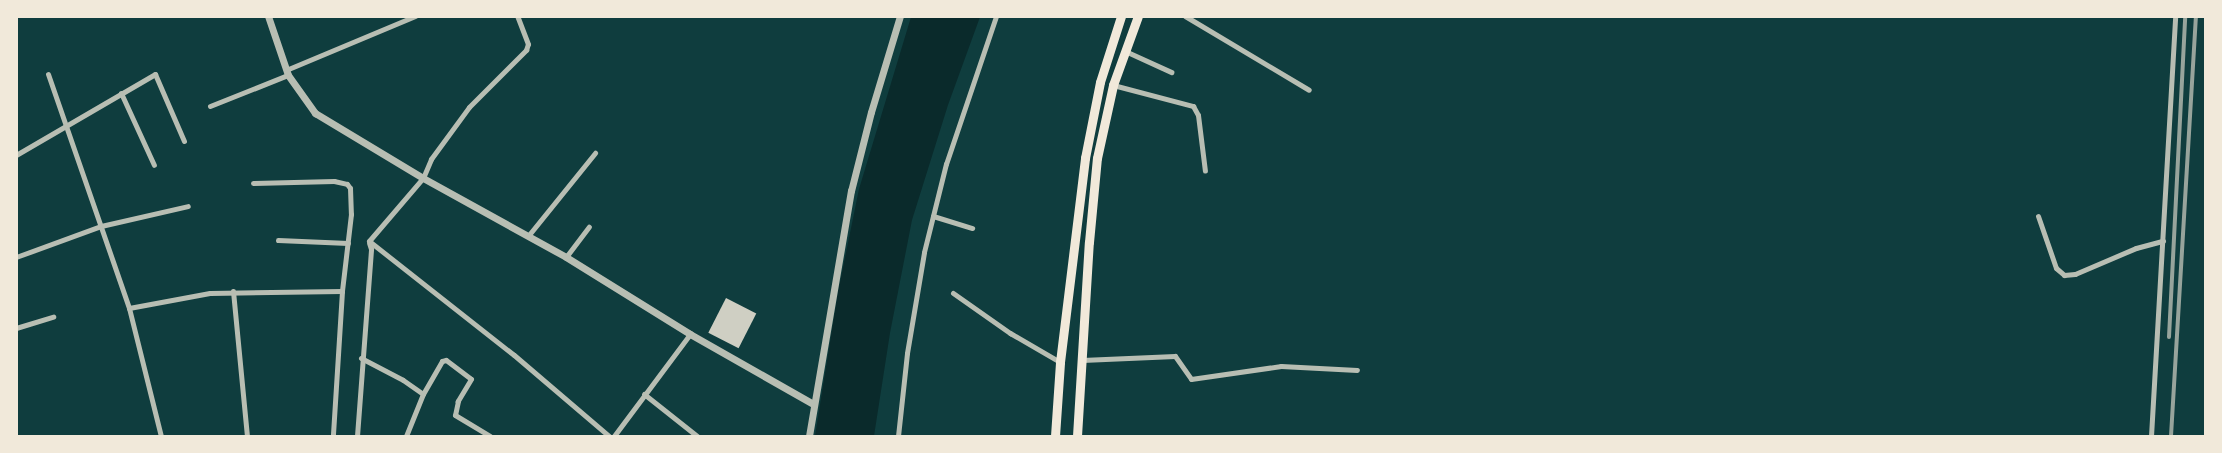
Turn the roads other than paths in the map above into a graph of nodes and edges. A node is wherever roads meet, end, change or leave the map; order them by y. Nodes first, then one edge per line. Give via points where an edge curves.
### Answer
1 (268, 16) edge
2 (415, 16) edge
3 (517, 16) edge
4 (900, 16) edge
5 (996, 16) edge
6 (1121, 16) edge
7 (1138, 16) edge
8 (1185, 16) edge
9 (2175, 16) edge
10 (1124, 50) junction
11 (1171, 72) dead end
12 (287, 73) junction
13 (48, 74) dead end
14 (1113, 85) junction
15 (1309, 90) dead end
16 (121, 93) junction
17 (210, 106) dead end
18 (66, 126) junction
19 (184, 141) dead end
20 (596, 153) dead end
21 (16, 155) edge
22 (154, 165) dead end
23 (1205, 171) dead end
24 (423, 178) junction
25 (253, 183) dead end
26 (188, 206) dead end
27 (933, 216) junction
28 (2038, 216) dead end
29 (100, 226) junction
30 (589, 227) dead end
31 (972, 228) dead end
32 (528, 236) junction
33 (278, 240) dead end
34 (369, 241) junction
35 (2163, 241) junction
36 (348, 243) junction
37 (16, 257) edge
38 (566, 257) junction
39 (233, 291) junction
40 (342, 291) junction
41 (953, 293) dead end
42 (129, 308) junction
43 (53, 316) dead end
44 (16, 328) edge
45 (690, 334) junction
46 (361, 358) junction
47 (1082, 360) junction
48 (1060, 362) junction
49 (1357, 370) dead end
50 (423, 394) junction
51 (644, 394) junction
52 (813, 404) junction
53 (161, 436) edge
54 (247, 436) edge
55 (333, 436) edge
56 (357, 436) edge
57 (406, 436) edge
58 (490, 436) edge
59 (612, 436) edge
60 (697, 436) edge
61 (809, 436) edge
62 (898, 436) edge
63 (1054, 436) edge
64 (1077, 436) edge
65 (2151, 436) edge

1 - 12 street
2 - 12 street
3 - 24 street via 528,44 526,50 469,107 431,159
4 - 52 street via 851,191
5 - 27 street via 946,164
6 - 48 main road via 1100,82 1085,158
7 - 10 main road
8 - 15 street
9 - 35 street
10 - 11 street
10 - 14 main road
12 - 17 street
12 - 24 street via 315,113
13 - 18 street
14 - 23 street via 1192,106 1198,115
14 - 47 main road via 1097,158
16 - 18 street
16 - 19 street via 157,75
16 - 22 street
18 - 21 street
18 - 29 street
20 - 32 street
24 - 32 street
24 - 34 street
25 - 36 street via 347,184 352,194
26 - 29 street
27 - 31 street
27 - 62 street via 907,353
28 - 35 street via 2056,268 2064,275
29 - 37 street
29 - 42 street
30 - 38 street
32 - 38 street
33 - 36 street
34 - 46 street
34 - 59 street
35 - 65 street
36 - 40 street
38 - 45 street
39 - 40 street
39 - 42 street
39 - 54 street
40 - 55 street
41 - 48 street
42 - 53 street
43 - 44 street
45 - 51 street
45 - 52 street
46 - 50 street
46 - 56 street
47 - 49 street via 1175,356 1191,379 1281,366
47 - 64 main road
48 - 63 main road
50 - 57 street
50 - 58 street via 446,360 471,379 455,414
51 - 59 street
51 - 60 street
52 - 61 street

